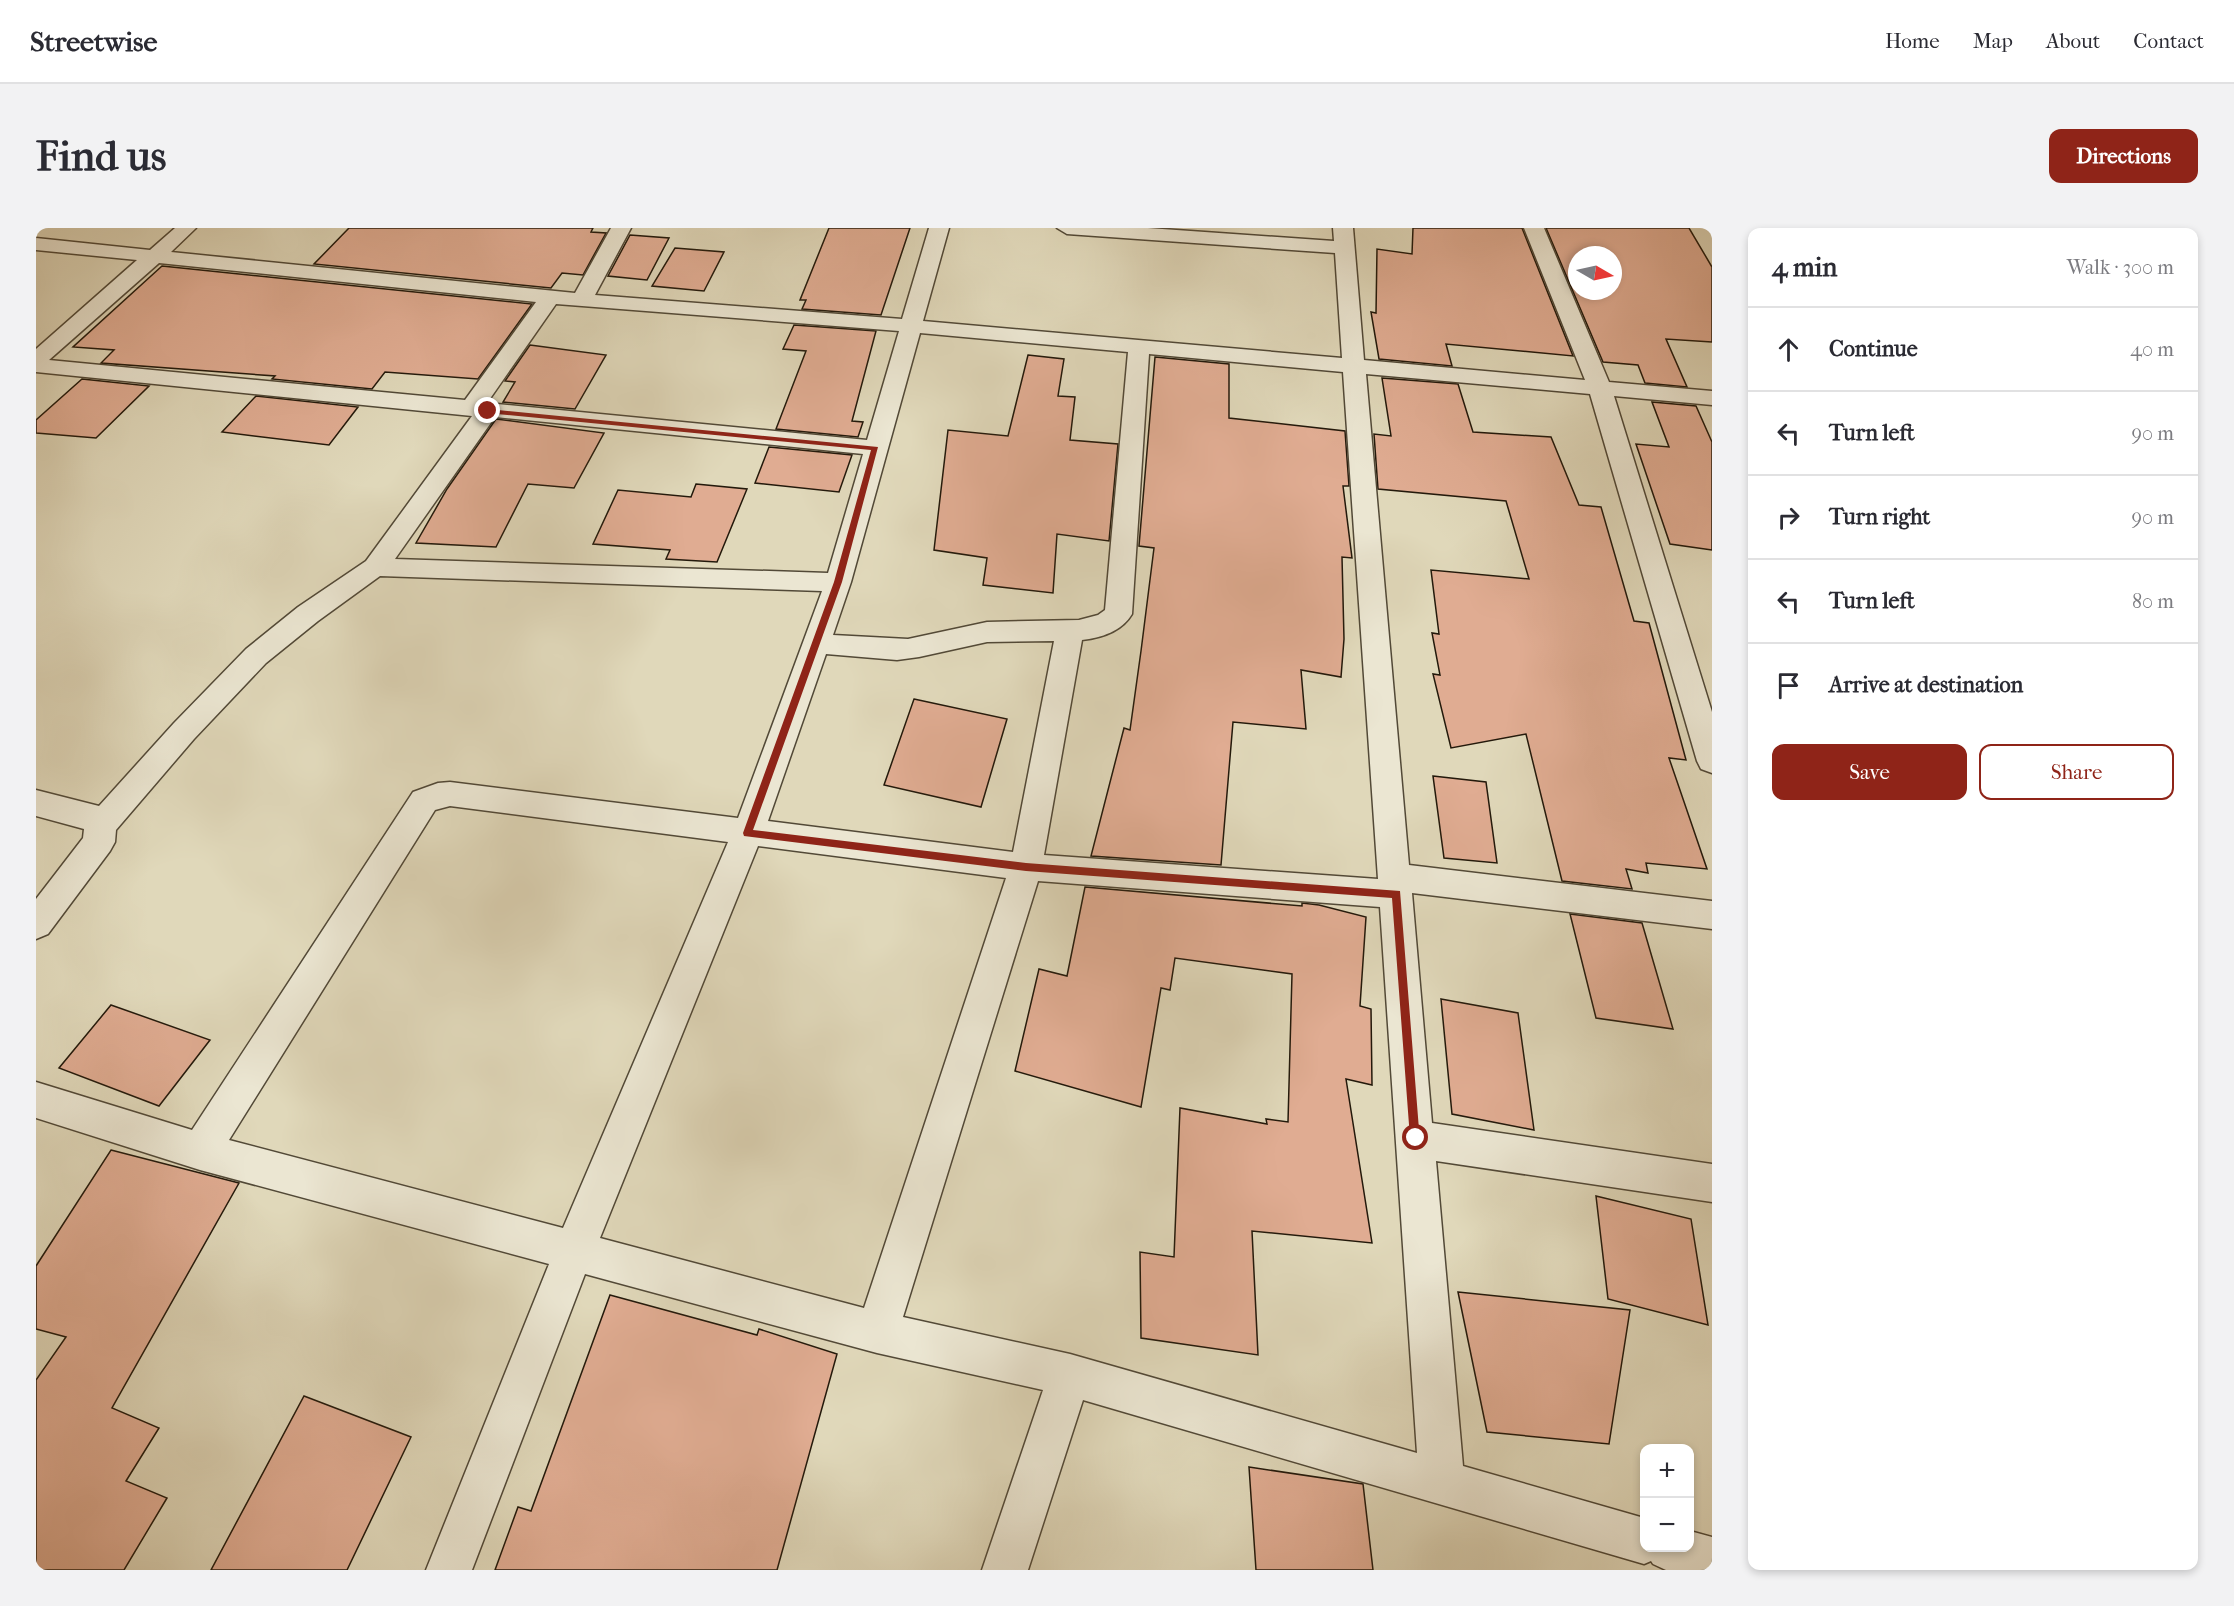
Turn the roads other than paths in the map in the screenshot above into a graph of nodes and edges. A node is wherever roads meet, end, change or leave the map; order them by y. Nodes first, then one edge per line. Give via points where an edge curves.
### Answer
1 (186, 228) edge
2 (621, 228) edge
3 (939, 228) edge
4 (1067, 228) edge
5 (1534, 228) edge
6 (1344, 238) edge
7 (36, 244) edge
8 (153, 258) junction
9 (550, 297) junction
10 (582, 300) junction
11 (910, 326) junction
12 (1139, 347) junction
13 (36, 360) edge
14 (36, 365) edge
15 (1356, 366) junction
16 (1600, 388) junction
17 (1712, 398) edge
18 (479, 411) junction
19 (875, 448) junction
20 (375, 567) junction
21 (838, 582) junction
22 (1094, 629) junction
23 (816, 643) junction
24 (1712, 761) edge
25 (36, 803) edge
26 (100, 826) junction
27 (748, 833) junction
28 (1026, 867) junction
29 (1396, 885) junction
30 (1712, 915) edge
31 (36, 924) edge
32 (36, 1100) edge
33 (1416, 1138) junction
34 (200, 1151) junction
35 (1712, 1184) edge
36 (574, 1251) junction
37 (877, 1332) junction
38 (1070, 1376) junction
39 (1443, 1483) junction
40 (1640, 1540) edge
41 (1683, 1552) edge
42 (1712, 1560) edge
43 (449, 1570) edge
44 (1005, 1570) edge

1 - 8 street
2 - 10 street
3 - 11 street
4 - 6 street
5 - 16 street
6 - 15 street
7 - 8 street
8 - 9 street
8 - 13 street
9 - 10 street
9 - 18 street
10 - 11 street
11 - 12 street
11 - 19 street
12 - 15 street
12 - 22 street via 1118,614 1111,622
14 - 18 street
15 - 16 street
15 - 29 street
16 - 17 street
16 - 24 street
18 - 19 street
18 - 20 street
19 - 21 street
20 - 21 street
20 - 26 street via 256,656
21 - 23 street
22 - 23 street via 997,631 908,649
22 - 28 street via 1070,631
23 - 27 street
25 - 26 street via 93,817
26 - 31 street via 99,842
27 - 28 street
27 - 34 street via 450,794 424,801
27 - 36 street
28 - 29 street
28 - 37 street
29 - 30 street
29 - 33 street
32 - 34 street
33 - 35 street
33 - 39 street
34 - 36 street
36 - 37 street
36 - 43 street
37 - 38 street
38 - 39 street
38 - 44 street
39 - 40 street
41 - 42 street

